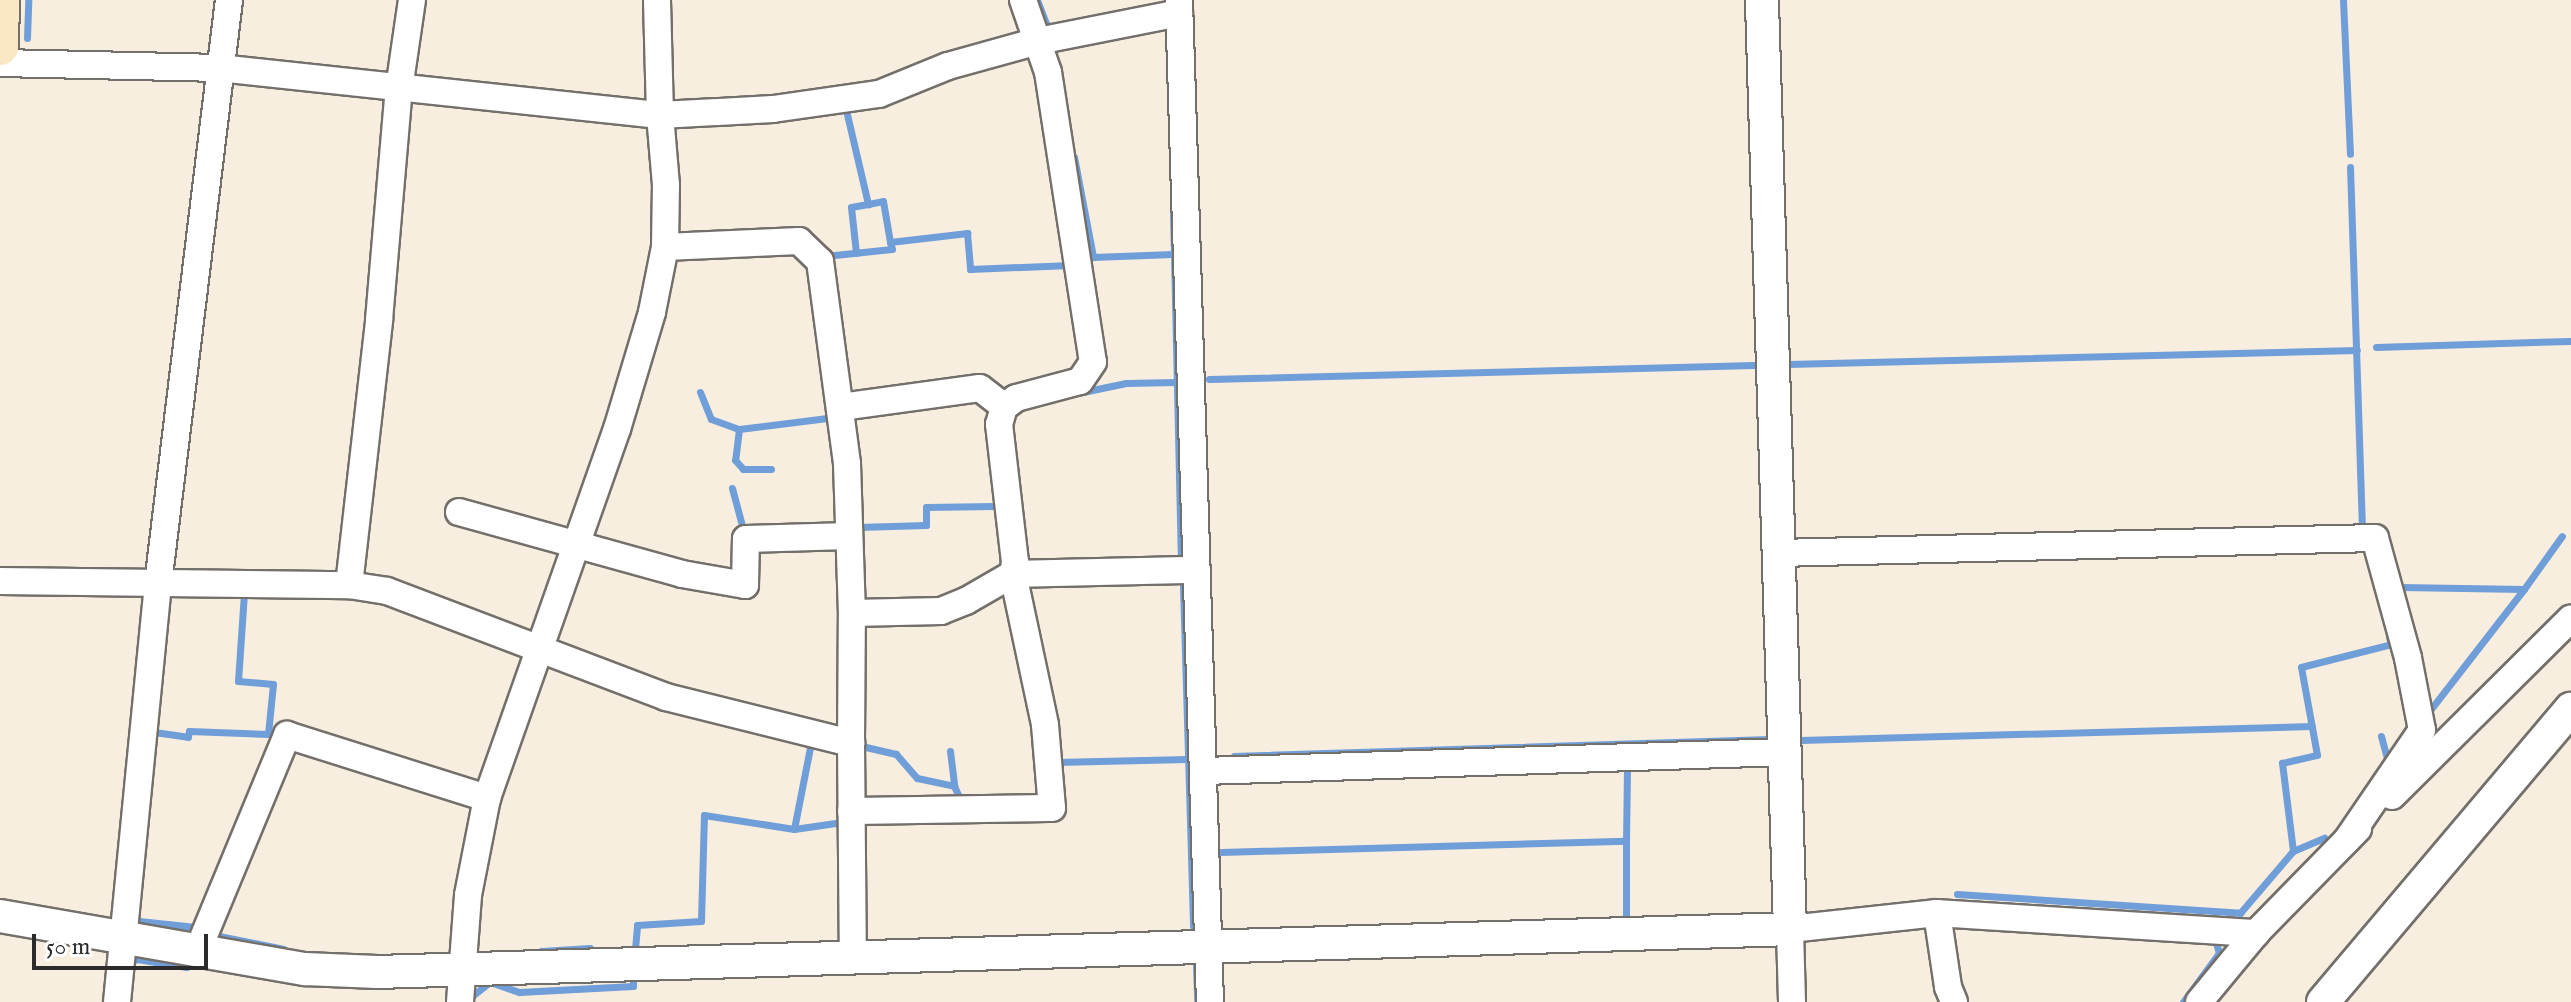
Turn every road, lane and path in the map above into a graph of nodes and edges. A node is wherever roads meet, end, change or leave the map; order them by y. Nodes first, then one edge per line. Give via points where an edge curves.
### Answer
1 (1, 0) edge
2 (229, 0) edge
3 (412, 0) edge
4 (657, 0) edge
5 (1023, 0) edge
6 (1762, 0) edge
7 (1179, 7) edge
8 (1038, 41) junction
9 (0, 47) edge
10 (0, 63) edge
11 (219, 68) junction
12 (399, 89) junction
13 (660, 115) junction
14 (665, 247) junction
15 (841, 407) junction
16 (1004, 407) junction
17 (459, 512) dead end
18 (849, 536) junction
19 (578, 543) junction
20 (1778, 553) junction
21 (1195, 570) junction
22 (1013, 574) junction
23 (0, 581) edge
24 (158, 584) junction
25 (349, 585) junction
26 (852, 613) junction
27 (2571, 618) edge
28 (542, 647) junction
29 (2571, 709) edge
30 (851, 743) junction
31 (1785, 752) junction
32 (1204, 771) junction
33 (487, 798) junction
34 (851, 811) junction
35 (2347, 840) junction
36 (1937, 913) junction
37 (0, 916) edge
38 (1790, 929) junction
39 (2256, 933) junction
40 (125, 937) junction
41 (1208, 946) junction
42 (198, 950) junction
43 (853, 957) junction
44 (462, 968) junction
45 (117, 1002) edge
46 (460, 1002) edge
47 (1210, 1002) edge
48 (1792, 1002) edge
49 (1954, 1002) edge
50 (2199, 1002) edge
51 (2323, 1002) edge

1 - 9 main road
2 - 11 street
3 - 12 street
4 - 13 street
5 - 8 street
6 - 20 street
7 - 8 street
7 - 21 street
8 - 13 street via 948,66 879,94 773,109
8 - 16 street via 1048,72 1093,362 1080,381 1016,398
10 - 11 street
11 - 12 street
11 - 24 street
12 - 13 street
12 - 25 street
13 - 14 street
14 - 15 street via 799,241 820,261
14 - 19 street via 652,312
15 - 16 street via 980,388
15 - 18 street
16 - 22 street via 999,424
17 - 19 street
18 - 19 street via 746,539 745,585 682,574
18 - 26 street
19 - 28 street
20 - 31 street
20 - 35 street via 2375,538 2422,730
21 - 22 street
21 - 32 street
22 - 26 street via 941,611
22 - 34 street via 1045,725 1052,808
23 - 24 street
24 - 25 street
24 - 40 street
25 - 28 street via 387,591
26 - 30 street
27 - 35 street
28 - 30 street via 666,697
28 - 33 street
29 - 51 street
30 - 34 street
31 - 32 street
31 - 38 street
32 - 41 street
33 - 42 street via 287,735
33 - 44 street via 468,895
34 - 43 street
35 - 39 street
36 - 38 street
36 - 39 street
36 - 49 street
37 - 40 street
38 - 41 street
38 - 48 street
39 - 50 street
40 - 42 street
40 - 45 street
41 - 43 street
41 - 47 street
42 - 44 street via 305,969
43 - 44 street
44 - 46 street

